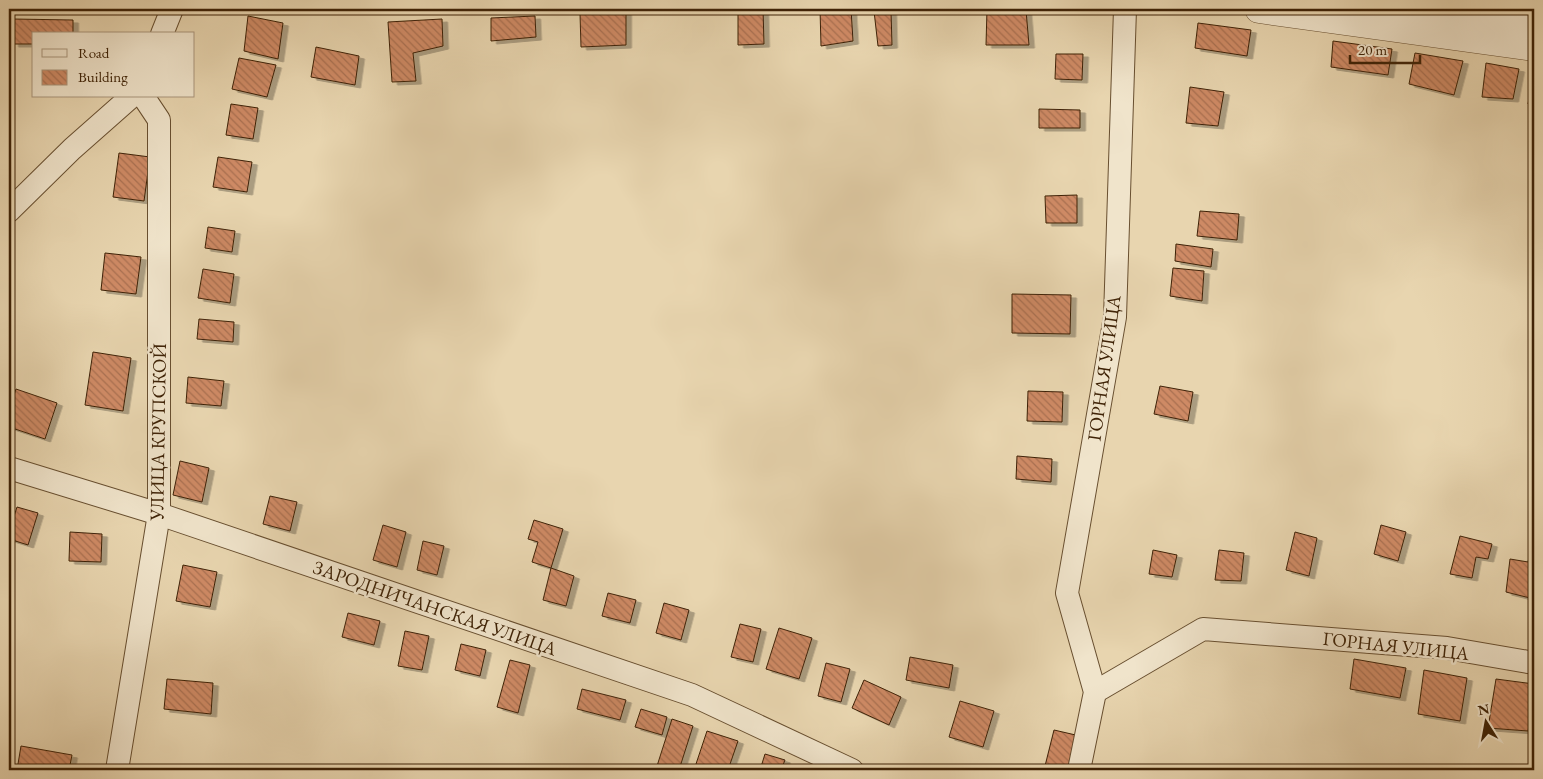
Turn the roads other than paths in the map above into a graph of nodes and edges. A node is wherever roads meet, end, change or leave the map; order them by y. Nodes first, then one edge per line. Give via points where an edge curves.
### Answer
1 (172, 9) edge
2 (1125, 9) edge
3 (1259, 9) edge
4 (1415, 9) edge
5 (1534, 25) edge
6 (163, 32) edge
7 (1534, 47) edge
8 (130, 98) edge
9 (144, 98) edge
10 (9, 210) edge
11 (9, 468) edge
12 (159, 514) junction
13 (1534, 664) edge
14 (1095, 692) junction
15 (117, 770) edge
16 (852, 770) edge
17 (1079, 770) edge

1 - 6 street
2 - 14 street, ГОРНАЯ УЛИЦА via 1114,317 1067,593
3 - 7 street
4 - 5 street
8 - 10 street
9 - 12 street, УЛИЦА КРУПСКОЙ via 159,120
11 - 12 street, ЗАРОДНИЧАНСКАЯ УЛИЦА
12 - 15 street, УЛИЦА КРУПСКОЙ
12 - 16 street, ЗАРОДНИЧАНСКАЯ УЛИЦА via 692,695
13 - 14 street, ГОРНАЯ УЛИЦА via 1447,648 1203,629
14 - 17 street, ГОРНАЯ УЛИЦА

